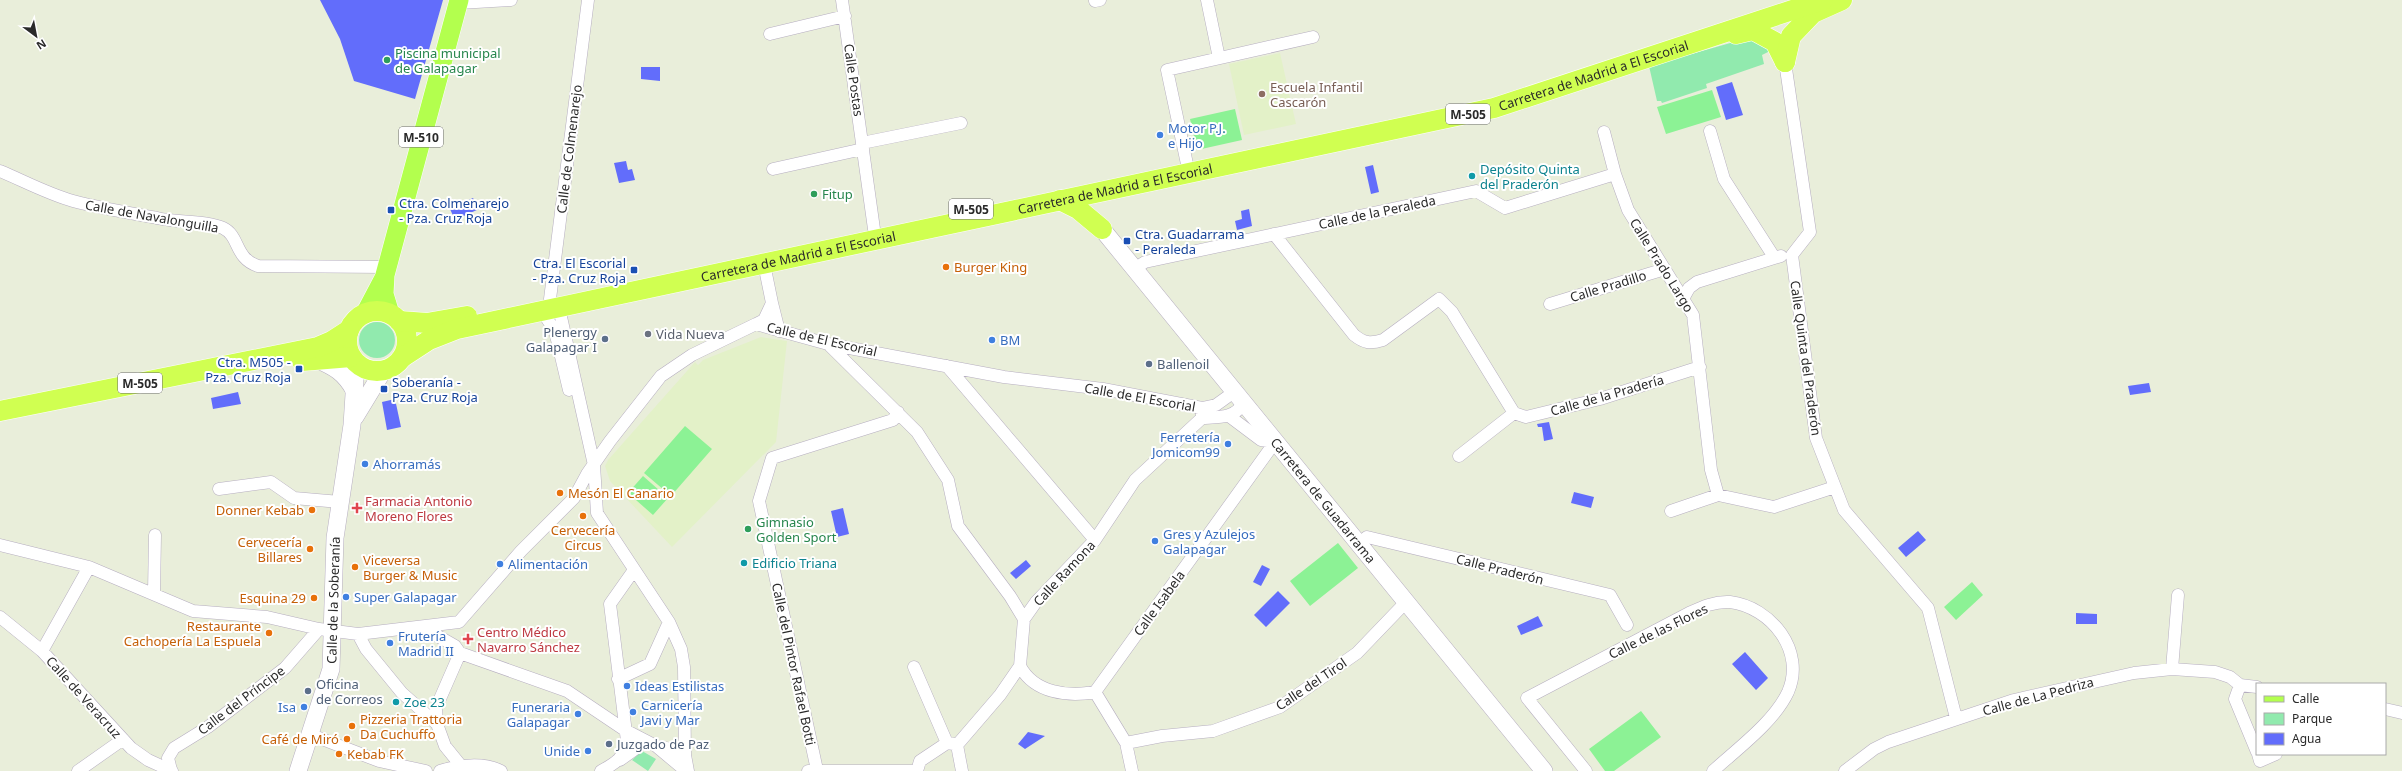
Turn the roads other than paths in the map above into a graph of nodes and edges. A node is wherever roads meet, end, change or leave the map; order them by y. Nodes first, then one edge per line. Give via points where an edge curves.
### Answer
1 (511, 0) edge
2 (588, 0) edge
3 (844, 0) edge
4 (1207, 0) edge
5 (1788, 0) edge
6 (1823, 0) edge
7 (1842, 0) edge
8 (459, 2) edge
9 (845, 16) junction
10 (770, 34) dead end
11 (1313, 37) dead end
12 (1691, 43) junction
13 (1219, 58) junction
14 (1785, 62) junction
15 (961, 123) dead end
16 (1710, 131) dead end
17 (1604, 132) dead end
18 (863, 146) junction
19 (1187, 164) junction
20 (773, 169) dead end
21 (0, 171) edge
22 (1615, 174) junction
23 (1104, 191) junction
24 (1060, 200) junction
25 (874, 229) junction
26 (1102, 229) junction
27 (1274, 234) junction
28 (1792, 255) junction
29 (1774, 257) junction
30 (764, 264) junction
31 (1134, 269) junction
32 (1665, 269) junction
33 (386, 271) junction
34 (1684, 297) junction
35 (772, 303) junction
36 (1550, 304) dead end
37 (552, 305) junction
38 (365, 314) junction
39 (394, 318) junction
40 (756, 324) junction
41 (349, 330) junction
42 (779, 331) junction
43 (828, 344) junction
44 (403, 357) junction
45 (316, 358) junction
46 (354, 360) junction
47 (947, 366) junction
48 (1700, 367) junction
49 (383, 371) junction
50 (354, 390) junction
51 (1239, 398) junction
52 (0, 410) edge
53 (898, 412) junction
54 (1202, 413) junction
55 (1514, 413) junction
56 (1229, 416) junction
57 (0, 422) edge
58 (352, 424) junction
59 (1275, 442) junction
60 (1460, 456) dead end
61 (590, 470) junction
62 (1835, 487) junction
63 (219, 489) dead end
64 (1718, 495) junction
65 (574, 498) junction
66 (340, 502) junction
67 (1671, 511) dead end
68 (597, 512) junction
69 (155, 535) dead end
70 (1095, 540) junction
71 (1358, 544) junction
72 (0, 545) edge
73 (89, 567) junction
74 (634, 570) junction
75 (154, 593) junction
76 (2178, 594) dead end
77 (1406, 602) junction
78 (0, 617) edge
79 (1024, 619) junction
80 (669, 622) junction
81 (1627, 625) dead end
82 (422, 627) junction
83 (326, 630) junction
84 (358, 634) junction
85 (42, 651) junction
86 (460, 652) junction
87 (1020, 666) junction
88 (914, 667) dead end
89 (2172, 669) junction
90 (618, 679) junction
91 (2240, 685) junction
92 (2256, 687) edge
93 (1095, 692) junction
94 (2386, 709) edge
95 (2402, 713) edge
96 (1956, 718) junction
97 (437, 724) junction
98 (625, 730) junction
99 (310, 734) junction
100 (122, 740) junction
101 (1126, 743) junction
102 (651, 744) junction
103 (952, 744) junction
104 (445, 746) junction
105 (2256, 751) edge
106 (685, 755) junction
107 (2258, 755) edge
108 (2274, 755) edge
109 (619, 761) junction
110 (462, 767) junction
111 (394, 768) edge
112 (497, 769) edge
113 (171, 770) edge
114 (812, 770) edge
115 (78, 771) edge
116 (298, 771) edge
117 (426, 771) edge
118 (443, 771) edge
119 (601, 771) edge
120 (687, 771) edge
121 (843, 771) edge
122 (912, 771) edge
123 (917, 771) edge
124 (962, 771) edge
125 (1132, 771) edge
126 (1544, 771) edge
127 (1586, 771) edge
128 (1713, 771) edge
129 (1845, 771) edge

1 - 8 street
2 - 37 street, Calle de Colmenarejo
3 - 9 street, Calle Postas
4 - 13 street
5 - 19 highway, Carretera de Madrid a El Escorial / M-505 via 1495,94 1431,111
6 - 12 highway, Carretera de Madrid a El Escorial / M-505
7 - 14 highway via 1813,14 1791,36
8 - 33 main road, M-510
9 - 10 street
9 - 18 street, Calle Postas
11 - 13 street
12 - 14 highway via 1753,30 1775,42
12 - 23 highway, Carretera de Madrid a El Escorial / M-505 via 1494,108
13 - 19 street via 1167,70
14 - 28 street via 1810,232
15 - 18 street
16 - 29 street via 1724,179
17 - 22 street, Calle Prado Largo
18 - 20 street
18 - 25 street, Calle Postas
19 - 25 highway, Carretera de Madrid a El Escorial / M-505
21 - 33 street, Calle de Navalonguilla via 72,201 175,222 214,225 224,229 232,237 248,263 258,266
22 - 27 street, Calle de la Peraleda via 1505,208 1476,190
22 - 32 street, Calle Prado Largo via 1628,210
23 - 24 highway, Carretera de Madrid a El Escorial / M-505
23 - 26 highway via 1097,206
24 - 26 highway via 1078,209
24 - 30 highway, Carretera de Madrid a El Escorial / M-505
25 - 37 highway, Carretera de Madrid a El Escorial / M-505
26 - 31 main road, Carretera de Guadarrama
27 - 31 street, Calle de la Peraleda via 1144,262
27 - 55 street via 1362,342 1372,344 1383,340 1439,299 1452,312
28 - 29 street
28 - 62 street, Calle Quinta del Praderón via 1816,438
29 - 34 street via 1697,282 1689,288
30 - 35 street
30 - 37 highway, Carretera de Madrid a El Escorial / M-505
31 - 51 main road, Carretera de Guadarrama
32 - 34 street, Calle Prado Largo
32 - 36 street, Calle Pradillo
33 - 38 main road, M-510
33 - 39 main road, M-510 via 384,294
34 - 48 street, Calle Prado Largo via 1693,315
35 - 40 street via 764,320
35 - 42 street
37 - 39 highway, Carretera de Madrid a El Escorial / M-505 via 428,323
37 - 44 highway, Carretera de Madrid a El Escorial / M-505 via 457,329 429,340
37 - 61 street, Calle de Colmenarejo via 555,331
37 - 61 street, Calle de Colmenarejo via 561,317
38 - 39 highway, M-505 via 373,312
38 - 41 highway, M-505 via 354,322
39 - 44 highway via 407,338
40 - 42 street, Calle de El Escorial
40 - 61 street, Calle de El Escorial via 692,355 661,376
41 - 46 highway via 347,341
41 - 52 highway, M-505 via 318,347
42 - 43 street, Calle de El Escorial
43 - 47 street, Calle de El Escorial
43 - 53 street
44 - 49 highway, M-505 via 394,366
45 - 46 highway, M-505
45 - 50 main road via 337,368 347,377
45 - 57 highway, M-505
46 - 49 highway, M-505 via 369,370
46 - 50 main road, Calle de la Soberanía
47 - 54 street, Calle de El Escorial via 1004,377 1137,395
47 - 70 street
48 - 55 street, Calle de la Pradería via 1600,399 1526,417
48 - 64 street, Calle Prado Largo via 1712,470
49 - 58 main road, Calle de la Soberanía via 366,396
50 - 58 main road, Calle de la Soberanía
51 - 54 street, Calle de El Escorial via 1216,405
51 - 56 street via 1239,411
51 - 59 main road, Carretera de Guadarrama
53 - 79 street via 917,432 948,480 958,526
53 - 114 street, Calle del Pintor Rafael Botti via 893,420 772,458 759,501
54 - 56 street
54 - 70 street, Calle Ramona via 1135,480
55 - 60 street
56 - 59 street via 1261,440
58 - 66 main road, Calle de la Soberanía
59 - 71 main road, Carretera de Guadarrama
59 - 93 street, Calle Isabela
61 - 65 street, Calle de El Escorial
61 - 68 street, Calle de Colmenarejo
62 - 64 street via 1774,507
62 - 96 street, Calle Quinta del Praderón via 1844,510 1928,608
63 - 66 street via 272,482 294,498
64 - 67 street
65 - 68 street, Calle de Colmenarejo via 590,500
65 - 82 street, Calle de El Escorial via 521,551 459,622
66 - 83 main road, Calle de la Soberanía
68 - 74 street, Calle de Colmenarejo
69 - 75 street
70 - 79 street, Calle Ramona via 1036,602
71 - 77 main road, Carretera de Guadarrama
71 - 81 street, Calle Praderón via 1367,536 1610,595
72 - 73 street
73 - 75 street
73 - 85 street
74 - 80 street, Calle de Colmenarejo
74 - 90 street via 610,604
75 - 83 street via 193,611 267,617
76 - 89 street
77 - 101 street, Calle del Tirol via 1357,653 1280,707 1213,731 1162,736
77 - 126 main road, Carretera de Guadarrama
78 - 85 street, Calle de Veracruz
79 - 87 street, Calle Ramona
80 - 90 street via 650,664
80 - 106 street, Calle de Colmenarejo via 681,649 684,667
82 - 84 street
82 - 86 street via 455,646
83 - 84 street
83 - 99 main road, Calle de la Soberanía via 333,649 328,684
83 - 113 street, Calle del Príncipe via 285,668 208,727 174,748 168,758
84 - 97 street via 366,649 402,693
85 - 100 street, Calle de Veracruz
86 - 97 street via 436,708
86 - 98 street via 567,691
87 - 93 street via 1040,687 1077,696
87 - 103 street, Calle Ramona via 1000,695
88 - 103 street
89 - 91 street, Calle de La Pedriza via 2215,672 2230,677
89 - 96 street, Calle de La Pedriza via 2134,673 2081,684 2014,700
90 - 98 street
91 - 92 street, Calle de La Pedriza
91 - 105 street via 2235,699
93 - 101 street
94 - 95 street
96 - 129 street, Calle de La Pedriza via 1888,742 1874,749
97 - 104 street
98 - 102 street
98 - 109 street via 625,751
99 - 111 street
99 - 116 main road, Calle de la Soberanía
100 - 113 street, Calle de Veracruz via 148,760
100 - 115 street
101 - 125 street
102 - 106 street
102 - 109 street
102 - 120 street
103 - 123 street, Calle Ramona via 920,761
103 - 124 street
104 - 110 street
104 - 118 street
106 - 120 street, Calle de Colmenarejo
107 - 108 street via 2260,761
109 - 119 street
110 - 112 street
110 - 118 street
111 - 117 street
114 - 121 street
121 - 122 street
127 - 128 street, Calle de las Flores via 1527,698 1689,613 1708,604 1728,602 1749,606 1767,616 1781,631 1790,650 1792,670 1788,691 1779,709

